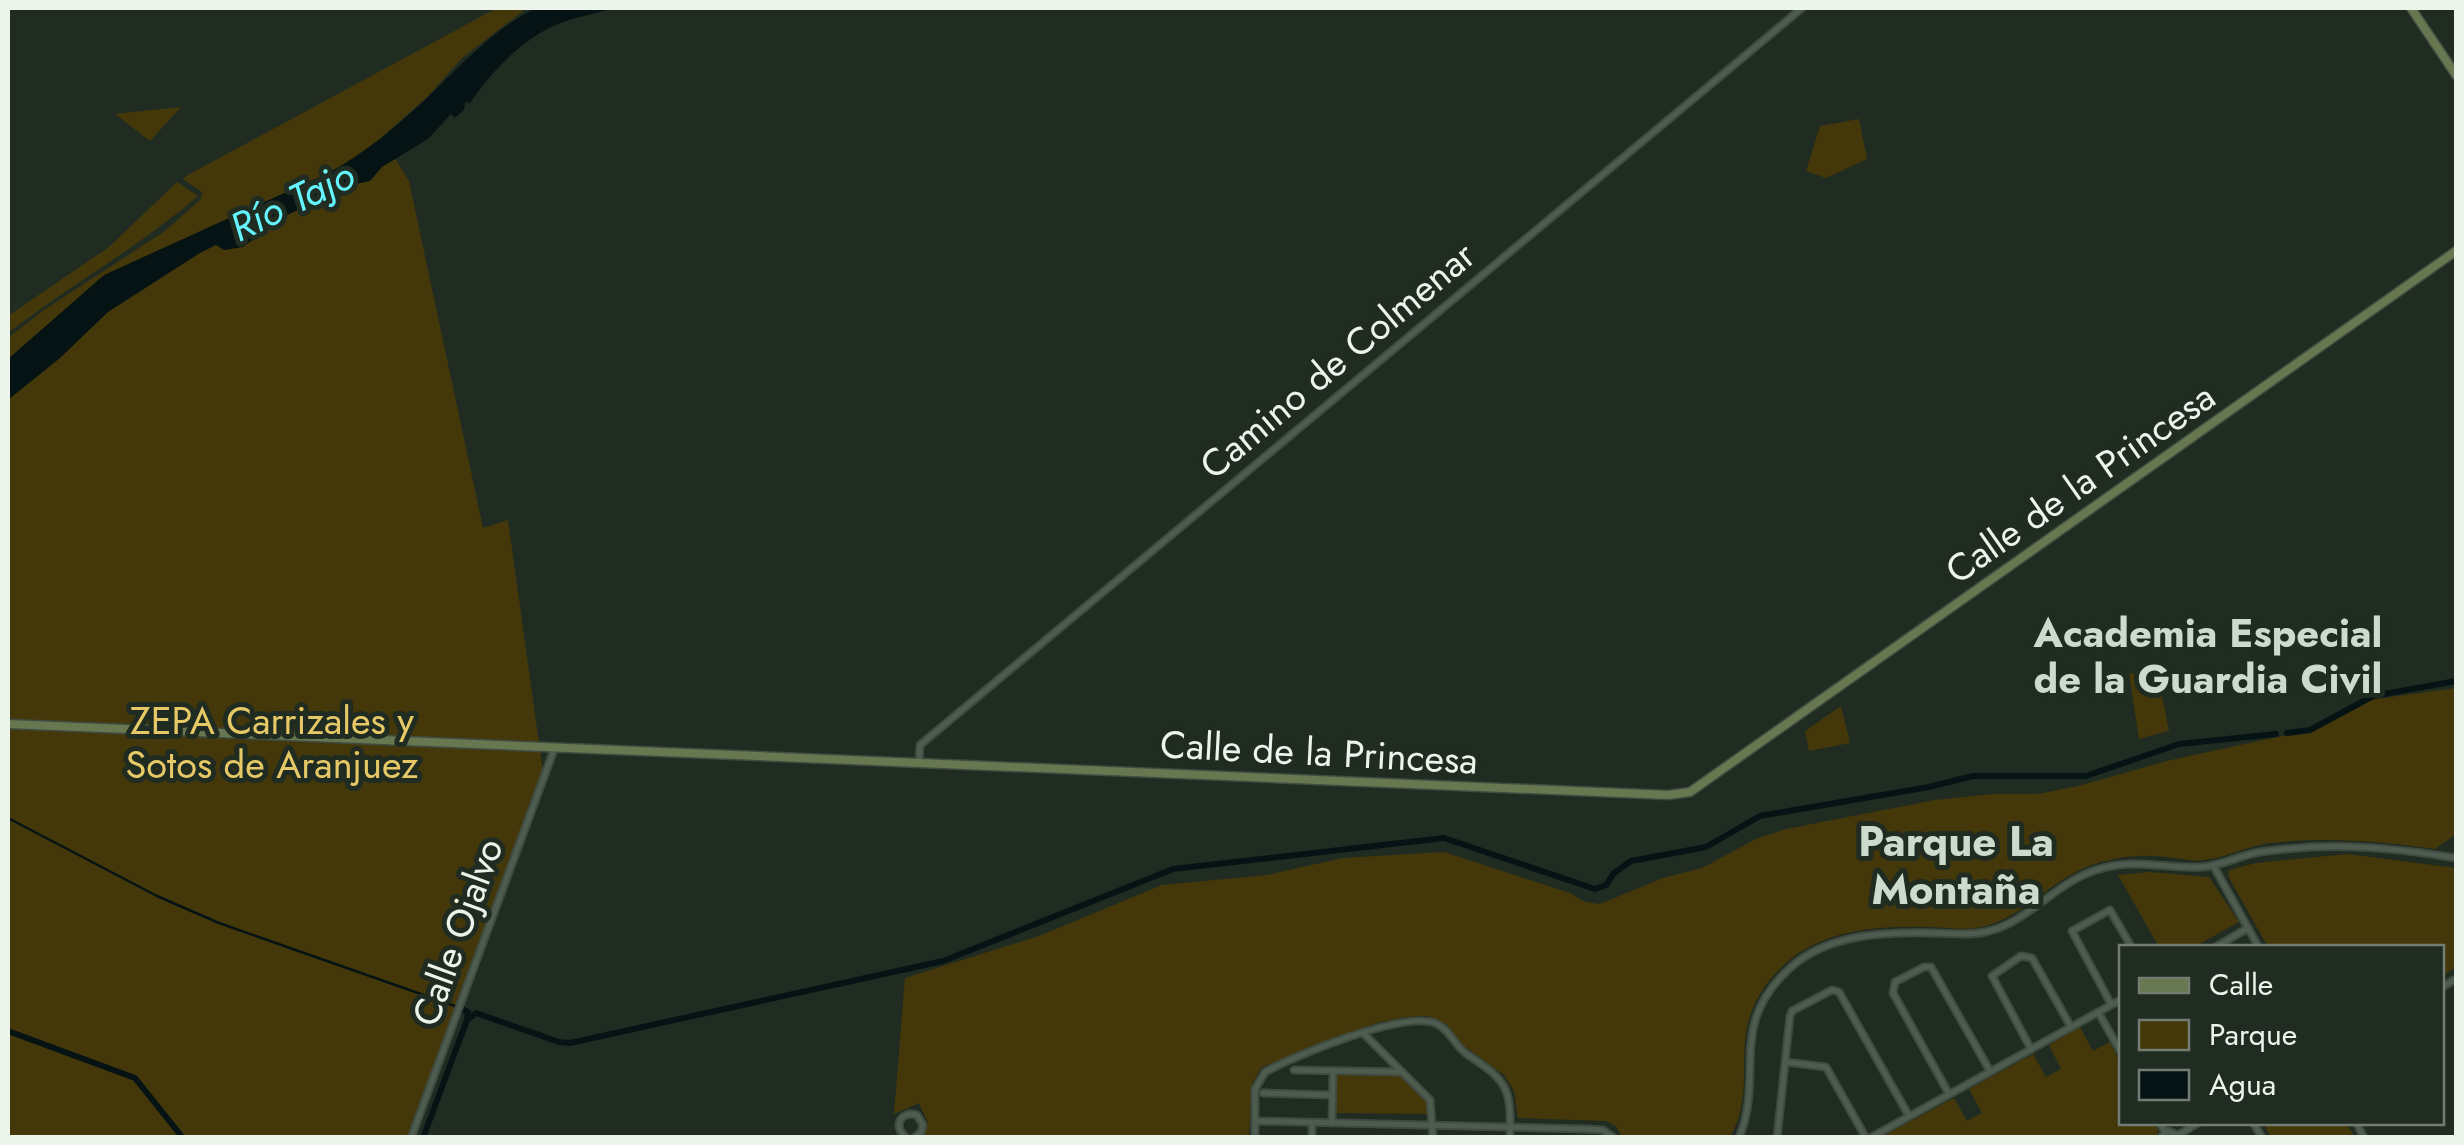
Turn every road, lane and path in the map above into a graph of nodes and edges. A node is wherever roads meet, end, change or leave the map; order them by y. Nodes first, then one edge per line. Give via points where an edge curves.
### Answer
1 (1802, 8) edge
2 (2411, 8) edge
3 (2456, 74) edge
4 (2456, 251) edge
5 (8, 724) edge
6 (554, 746) junction
7 (919, 762) junction
8 (2456, 858) edge
9 (2213, 865) junction
10 (2248, 928) junction
11 (2130, 945) edge
12 (2219, 945) edge
13 (2257, 945) edge
14 (2119, 1000) edge
15 (2112, 1004) junction
16 (2098, 1012) junction
17 (2071, 1027) junction
18 (1364, 1034) junction
19 (2031, 1049) junction
20 (2119, 1049) edge
21 (1785, 1062) junction
22 (1294, 1070) dead end
23 (1332, 1071) junction
24 (1402, 1072) junction
25 (1990, 1072) junction
26 (1263, 1093) dead end
27 (1949, 1094) junction
28 (1332, 1095) junction
29 (1909, 1116) junction
30 (1255, 1121) junction
31 (1312, 1123) junction
32 (1332, 1123) junction
33 (1433, 1126) junction
34 (1510, 1128) junction
35 (1560, 1128) junction
36 (1585, 1129) junction
37 (2162, 1135) edge
38 (2178, 1136) edge
39 (906, 1137) edge
40 (411, 1138) edge
41 (1255, 1138) edge
42 (1312, 1138) edge
43 (1432, 1138) edge
44 (1510, 1138) edge
45 (1559, 1138) edge
46 (1584, 1138) edge
47 (1614, 1138) edge
48 (1738, 1138) edge
49 (1777, 1138) edge
50 (1868, 1138) edge

1 - 7 street, Camino de Colmenar via 920,746
2 - 3 street
4 - 7 street, Calle de la Princesa via 1690,792
5 - 6 street, Calle de la Princesa
6 - 7 street, Calle de la Princesa
6 - 40 street, Calle Ojalvo
8 - 9 street via 2347,844 2259,852
9 - 10 street
9 - 48 street via 2115,865 2076,878 2025,915 1984,933 1861,936 1817,948 1775,983 1757,1014 1748,1048 1750,1101
10 - 12 street
10 - 13 street
11 - 15 street via 2110,910 2072,931
14 - 15 street
15 - 16 street
16 - 17 street
16 - 20 street
17 - 19 street
17 - 19 street via 2032,958 2021,956 1992,976
18 - 24 street
18 - 30 street via 1264,1072 1256,1084
18 - 34 street via 1410,1022 1442,1027 1504,1082
19 - 25 street
21 - 29 street via 1792,1011 1836,990
21 - 49 street
21 - 50 street via 1826,1067
22 - 23 street
23 - 24 street
23 - 28 street
24 - 33 street via 1430,1100
25 - 27 street
25 - 27 street via 1935,971 1924,966 1895,982 1893,993
26 - 28 street
27 - 29 street
28 - 32 street
29 - 50 street
30 - 31 street
30 - 41 street
31 - 32 street
31 - 42 street
32 - 33 street
33 - 34 street
33 - 43 street
34 - 35 street
34 - 44 street
35 - 36 street
35 - 45 street
36 - 46 street
36 - 47 street
37 - 38 street
39 - 39 street via 921,1132 913,1113 899,1120

